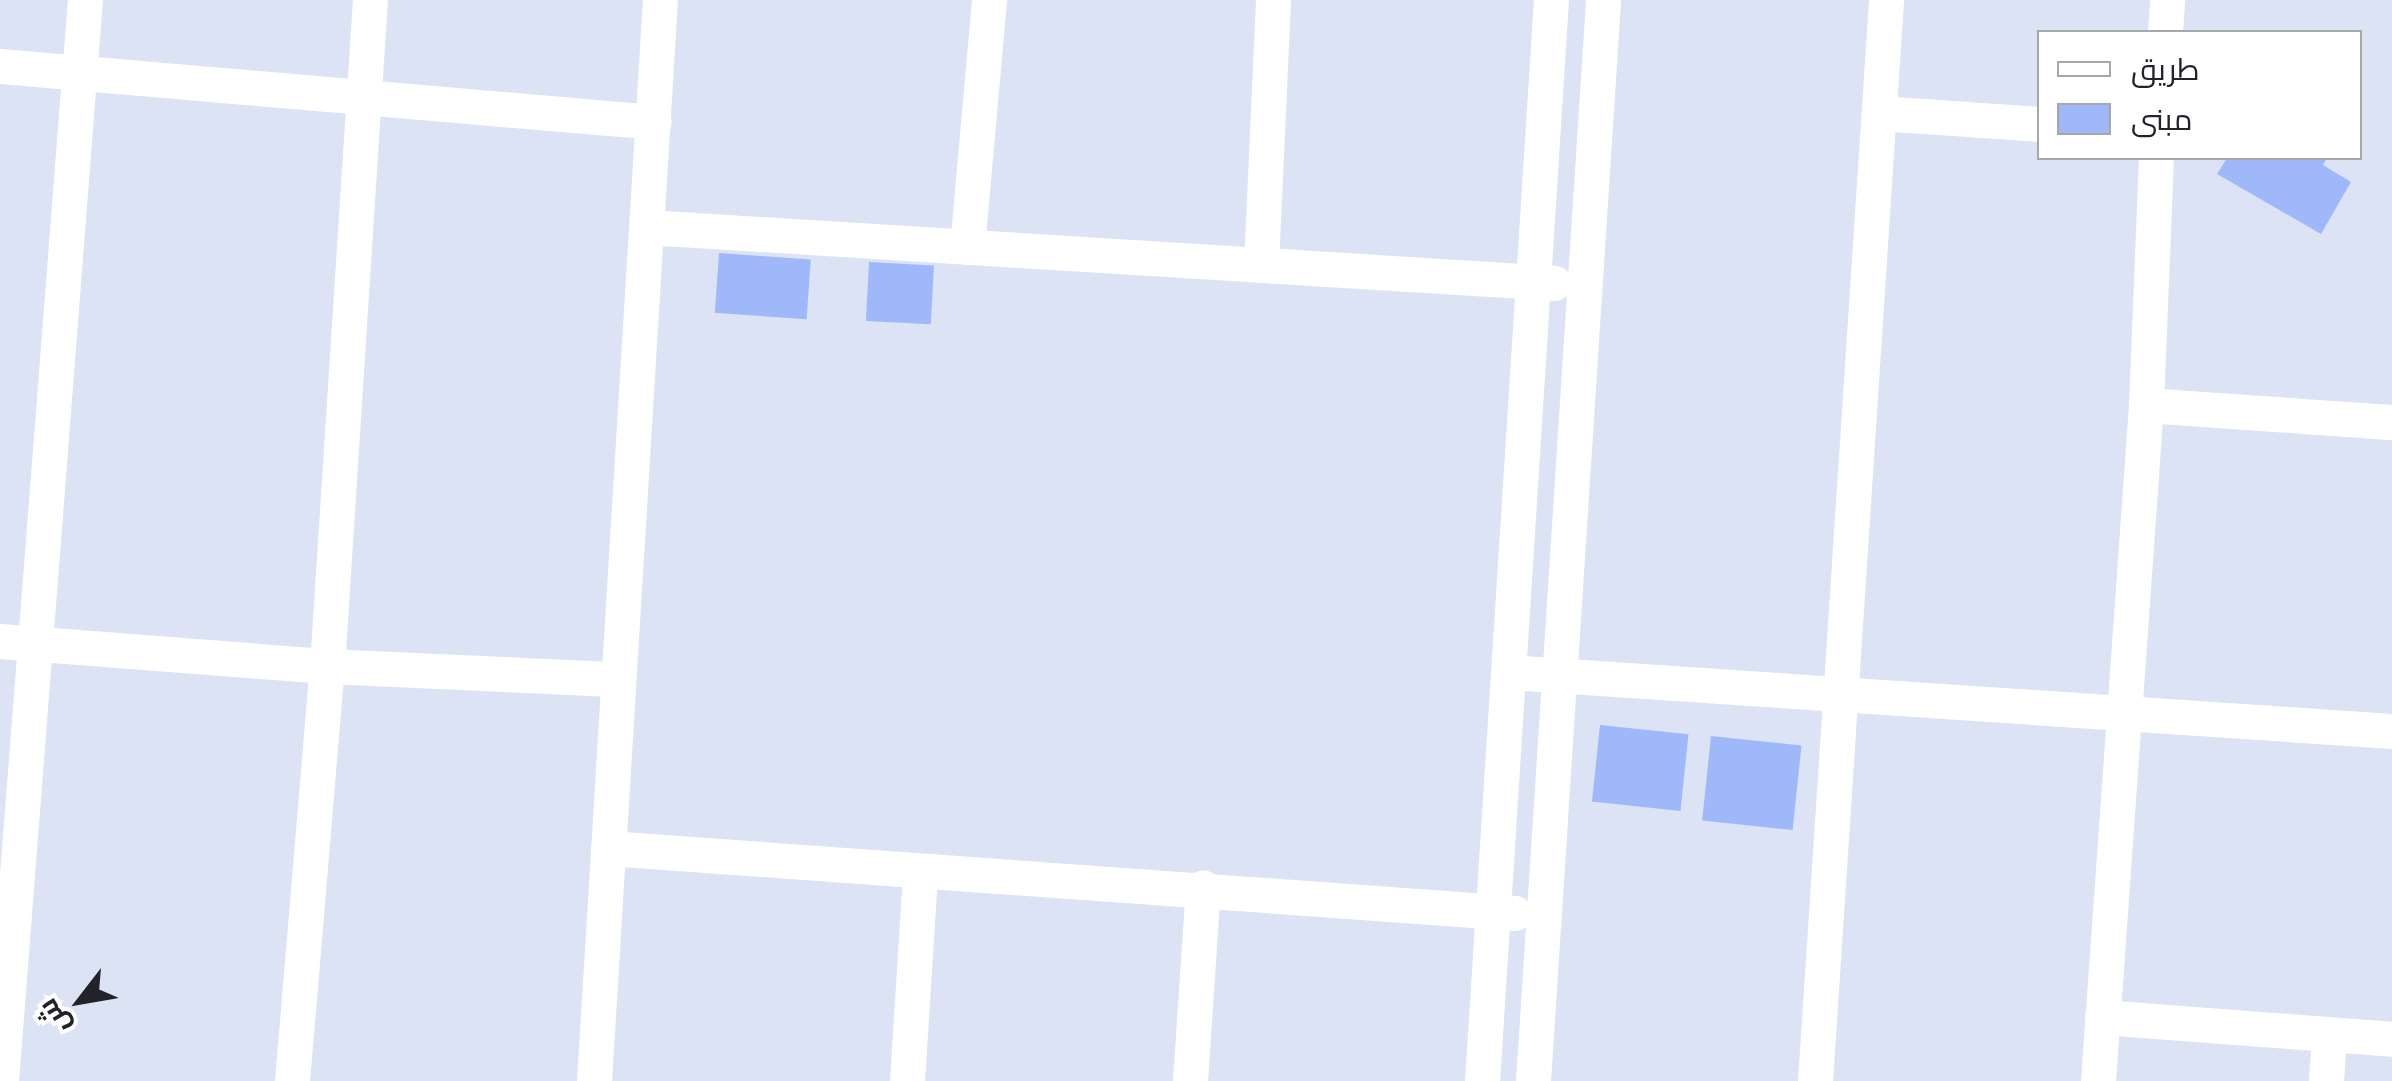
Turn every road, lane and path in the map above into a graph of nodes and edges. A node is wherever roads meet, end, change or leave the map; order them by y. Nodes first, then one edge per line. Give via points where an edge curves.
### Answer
1 (85, 0) edge
2 (370, 0) edge
3 (660, 0) edge
4 (989, 0) edge
5 (1273, 0) edge
6 (1551, 0) edge
7 (1603, 0) edge
8 (1886, 0) edge
9 (2168, 0) edge
10 (2165, 30) edge
11 (0, 66) edge
12 (81, 72) junction
13 (362, 99) junction
14 (1879, 113) junction
15 (654, 122) junction
16 (2037, 124) edge
17 (2156, 160) edge
18 (647, 228) junction
19 (967, 246) junction
20 (1261, 264) junction
21 (1532, 282) junction
22 (1584, 286) junction
23 (2146, 405) junction
24 (2392, 422) edge
25 (0, 641) edge
26 (38, 643) junction
27 (327, 666) junction
28 (1509, 672) junction
29 (1561, 676) junction
30 (618, 679) junction
31 (1842, 698) junction
32 (2125, 713) junction
33 (2392, 731) edge
34 (608, 848) junction
35 (920, 872) junction
36 (1203, 888) junction
37 (1493, 911) junction
38 (1544, 915) junction
39 (2102, 1017) junction
40 (2329, 1036) junction
41 (2392, 1039) edge
42 (0, 1081) edge
43 (292, 1081) edge
44 (594, 1081) edge
45 (907, 1081) edge
46 (1190, 1081) edge
47 (1482, 1081) edge
48 (1534, 1081) edge
49 (1815, 1081) edge
50 (2098, 1081) edge
51 (2326, 1081) edge

1 - 12 street
2 - 13 street
3 - 15 street
4 - 19 street
5 - 20 street
6 - 21 street
7 - 22 street
8 - 14 street
9 - 10 street
11 - 12 street
12 - 13 street
12 - 26 street
13 - 15 street
13 - 27 street
14 - 16 street
14 - 31 street
15 - 18 street
17 - 23 street
18 - 19 street
18 - 30 street
19 - 20 street
20 - 21 street
21 - 22 street
21 - 28 street
22 - 29 street
23 - 24 street
23 - 32 street
25 - 26 street
26 - 27 street
26 - 42 street
27 - 30 street
27 - 43 street
28 - 29 street
28 - 37 street
29 - 31 street
29 - 38 street
30 - 34 street
31 - 32 street
31 - 49 street
32 - 33 street
32 - 39 street
34 - 35 street
34 - 44 street
35 - 36 street
35 - 45 street
36 - 37 street
36 - 46 street
37 - 38 street
37 - 47 street
38 - 48 street
39 - 40 street
39 - 50 street
40 - 41 street
40 - 51 street

